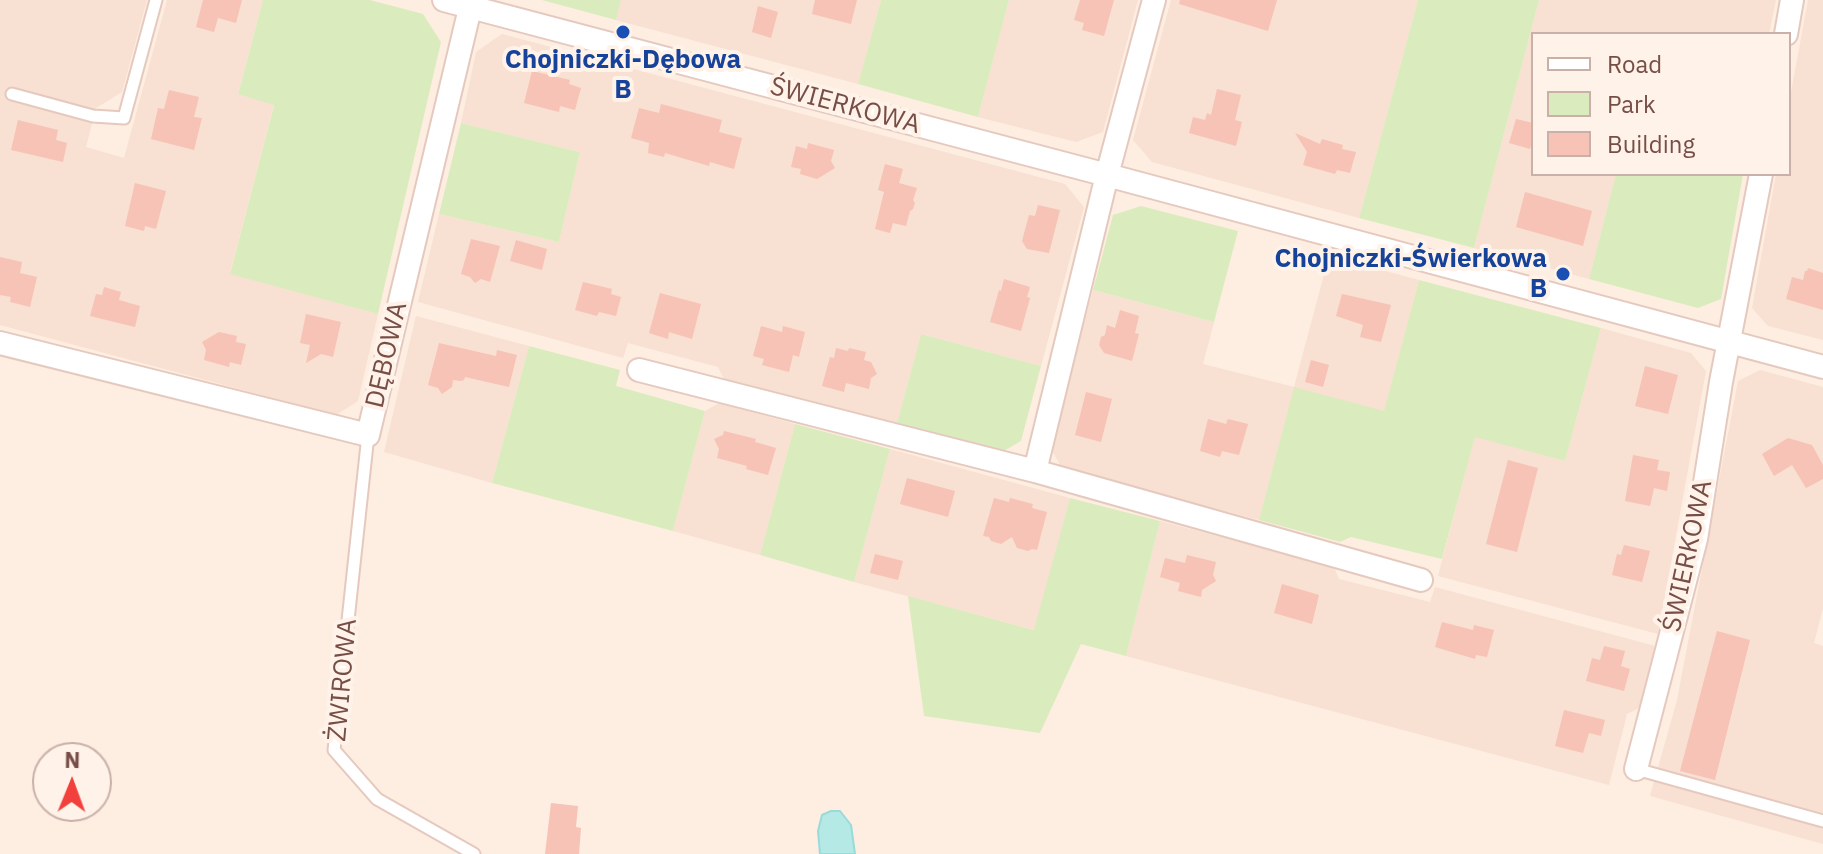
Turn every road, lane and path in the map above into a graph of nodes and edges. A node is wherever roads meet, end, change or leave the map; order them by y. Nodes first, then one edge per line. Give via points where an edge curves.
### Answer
1 (156, 0) edge
2 (444, 0) edge
3 (1154, 0) edge
4 (1792, 0) edge
5 (471, 4) edge
6 (1786, 32) edge
7 (12, 94) dead end
8 (1107, 175) junction
9 (1761, 176) edge
10 (1729, 342) junction
11 (0, 343) edge
12 (1823, 367) edge
13 (639, 370) dead end
14 (368, 435) junction
15 (1035, 471) junction
16 (1421, 580) dead end
17 (1636, 769) joint
18 (1823, 821) edge
19 (474, 854) edge

1 - 7 lane via 124,118 93,116
2 - 5 street, ŚWIERKOWA
3 - 8 street
4 - 6 street
5 - 8 street, ŚWIERKOWA
5 - 14 street, DĘBOWA
8 - 10 street, ŚWIERKOWA
8 - 15 street
9 - 10 street, ŚWIERKOWA
10 - 12 street, ŚWIERKOWA
10 - 17 street, ŚWIERKOWA via 1696,539
11 - 14 street, DĘBOWA
13 - 15 street
14 - 19 lane, ŻWIROWA via 334,750 377,799
15 - 16 street
17 - 18 lane

